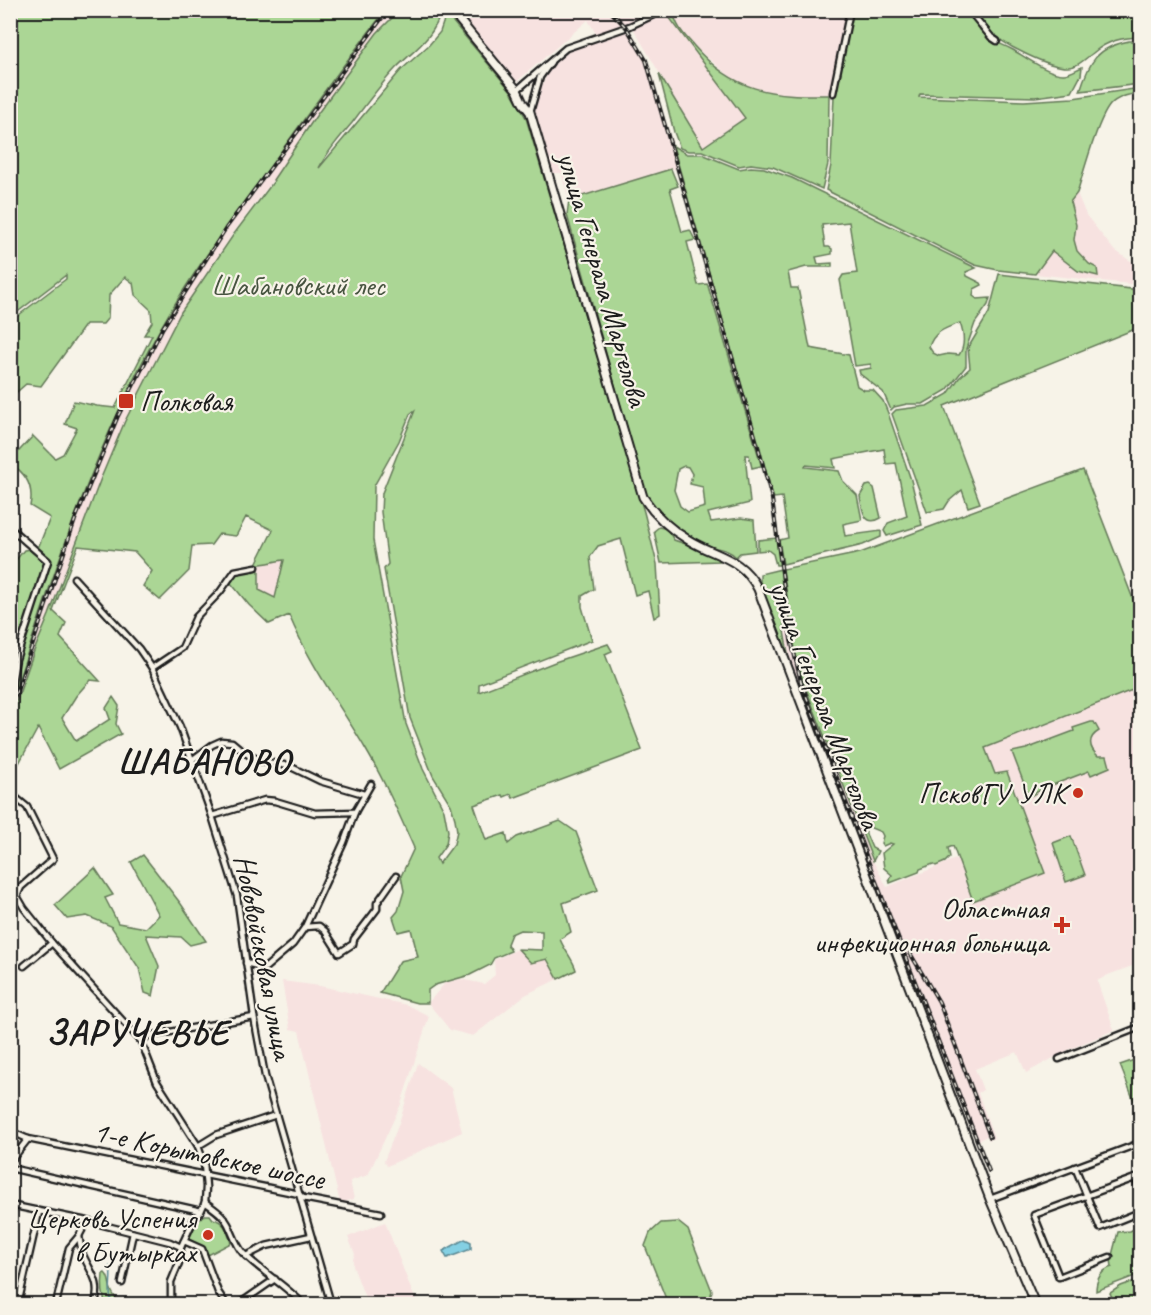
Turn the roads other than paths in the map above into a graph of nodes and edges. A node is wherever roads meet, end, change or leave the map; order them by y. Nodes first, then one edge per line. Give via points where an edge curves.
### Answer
1 (450, 10) edge
2 (664, 10) edge
3 (850, 10) edge
4 (969, 10) edge
5 (997, 41) dead end
6 (554, 57) junction
7 (526, 83) junction
8 (539, 86) junction
9 (518, 90) junction
10 (832, 93) dead end
11 (530, 112) junction
12 (10, 528) edge
13 (256, 567) dead end
14 (74, 578) dead end
15 (153, 668) junction
16 (10, 693) edge
17 (192, 760) junction
18 (371, 784) dead end
19 (10, 793) edge
20 (364, 794) junction
21 (355, 812) junction
22 (212, 816) junction
23 (396, 876) dead end
24 (305, 927) junction
25 (52, 943) junction
26 (246, 963) junction
27 (24, 966) dead end
28 (254, 1017) junction
29 (1140, 1027) edge
30 (141, 1041) junction
31 (1059, 1059) dead end
32 (276, 1115) junction
33 (10, 1131) edge
34 (28, 1139) junction
35 (1140, 1142) edge
36 (198, 1146) junction
37 (10, 1162) edge
38 (1075, 1167) junction
39 (10, 1168) edge
40 (205, 1176) junction
41 (1140, 1191) edge
42 (299, 1194) junction
43 (1087, 1195) junction
44 (990, 1198) junction
45 (205, 1202) junction
46 (10, 1205) edge
47 (201, 1211) junction
48 (39, 1212) junction
49 (1140, 1212) edge
50 (381, 1213) dead end
51 (87, 1221) junction
52 (133, 1233) junction
53 (79, 1236) junction
54 (311, 1236) junction
55 (184, 1241) junction
56 (182, 1247) junction
57 (246, 1256) junction
58 (1110, 1257) dead end
59 (275, 1279) junction
60 (122, 1283) dead end
61 (18, 1305) edge
62 (56, 1305) edge
63 (95, 1305) edge
64 (171, 1305) edge
65 (226, 1305) edge
66 (239, 1305) edge
67 (303, 1305) edge
68 (331, 1305) edge
69 (1035, 1305) edge

1 - 9 main road, улица Генерала Маргелова
2 - 6 street via 566,48
3 - 10 street
4 - 5 street
6 - 7 street
6 - 8 street via 540,77
7 - 8 street
7 - 9 street
8 - 11 street
9 - 11 main road, улица Генерала Маргелова
11 - 44 main road, улица Генерала Маргелова via 643,497 654,513 688,540 737,563 758,589
12 - 16 street via 48,561 16,659
13 - 15 street via 235,571 196,617 182,648
14 - 15 street, Нововойсковая улица
15 - 17 street, Нововойсковая улица
17 - 20 street via 212,745 232,742 261,761 289,766 320,781
17 - 22 street, Нововойсковая улица
18 - 20 street
19 - 25 street via 27,807 53,859 21,887 17,896
20 - 21 street
21 - 22 street via 315,813 265,800
21 - 24 street
22 - 26 street, Нововойсковая улица via 237,896
23 - 24 street via 353,944 339,953 320,926
24 - 26 street via 293,944 265,968
25 - 27 street
25 - 30 street
26 - 28 street, Нововойсковая улица
28 - 30 street via 148,1036
28 - 32 street, Нововойсковая улица
29 - 31 street
30 - 36 street via 157,1082
32 - 36 street via 216,1135
32 - 42 street, Нововойсковая улица
33 - 34 street, 1-е Корытовское шоссе
34 - 37 street
34 - 40 street, 1-е Корытовское шоссе
35 - 38 street
36 - 40 street
38 - 43 street
38 - 44 street
39 - 47 street
40 - 42 street, 1-е Корытовское шоссе
40 - 45 street
41 - 43 street via 1135,1178
42 - 50 street, 1-е Корытовское шоссе
42 - 54 street, Нововойсковая улица
43 - 49 street via 1100,1228
43 - 58 street via 1034,1215 1059,1277
44 - 69 main road, улица Генерала Маргелова
45 - 47 street
45 - 57 street via 228,1222 236,1244
46 - 48 street
47 - 55 street
48 - 51 street
48 - 61 street
51 - 52 street
51 - 53 street
52 - 56 street
52 - 60 street
53 - 62 street via 69,1248
53 - 63 street via 95,1278
54 - 57 street via 266,1246
54 - 68 street, Нововойсковая улица
55 - 56 street
55 - 65 street via 202,1249
56 - 64 street via 171,1282
57 - 59 street
59 - 66 street
59 - 67 street

